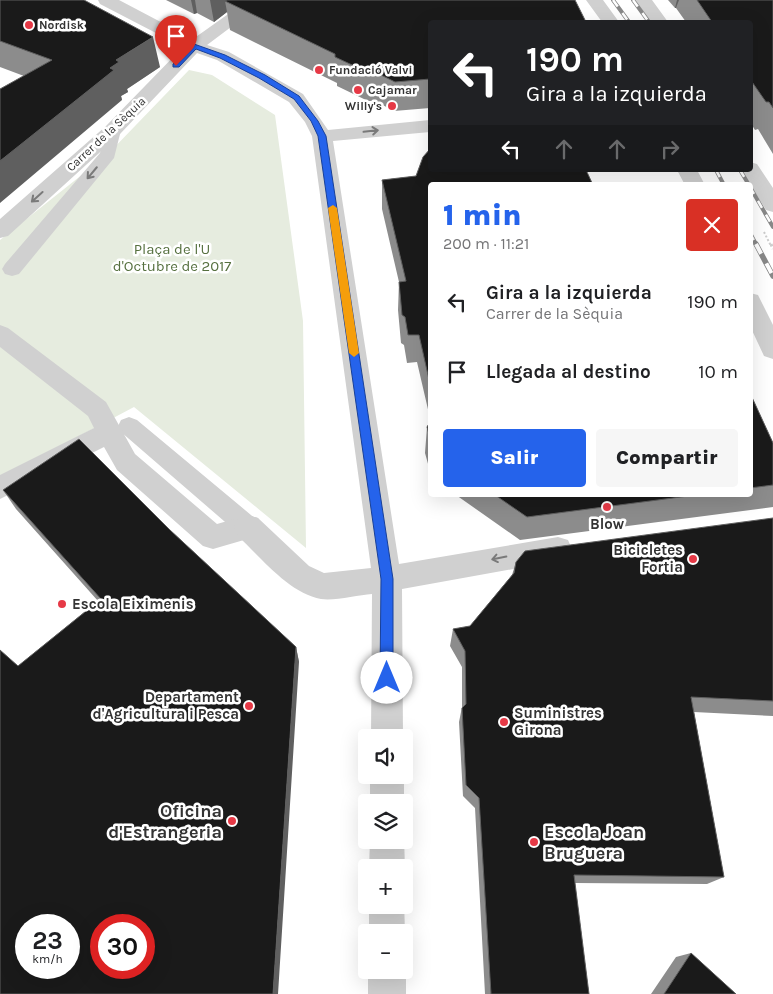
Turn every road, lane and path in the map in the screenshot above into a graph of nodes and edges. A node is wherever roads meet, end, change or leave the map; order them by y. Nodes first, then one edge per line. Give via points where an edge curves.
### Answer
1 (106, 0) edge
2 (259, 0) edge
3 (594, 0) edge
4 (643, 0) edge
5 (609, 20) edge
6 (658, 20) edge
7 (194, 46) junction
8 (428, 126) edge
9 (113, 130) junction
10 (322, 136) junction
11 (752, 172) edge
12 (773, 205) edge
13 (0, 231) edge
14 (12, 269) dead end
15 (753, 307) edge
16 (0, 334) edge
17 (773, 350) edge
18 (119, 429) junction
19 (0, 488) edge
20 (580, 547) edge
21 (387, 579) junction
22 (387, 729) edge
23 (387, 979) edge
24 (387, 994) edge

1 - 7 street
2 - 7 street, Carrer de la Sèquia
3 - 5 street
4 - 6 street
7 - 9 street, Carrer de la Sèquia
7 - 10 street via 223,56 296,98
10 -> 8 street
9 -> 13 street, Carrer de la Sèquia
9 -> 14 lane via 108,154
10 - 21 street
11 - 12 street
15 - 17 street
16 - 18 street
18 - 19 street
18 - 21 street via 126,462 213,537 248,527 299,575 322,586
20 -> 21 street
21 - 22 street
23 - 24 street

